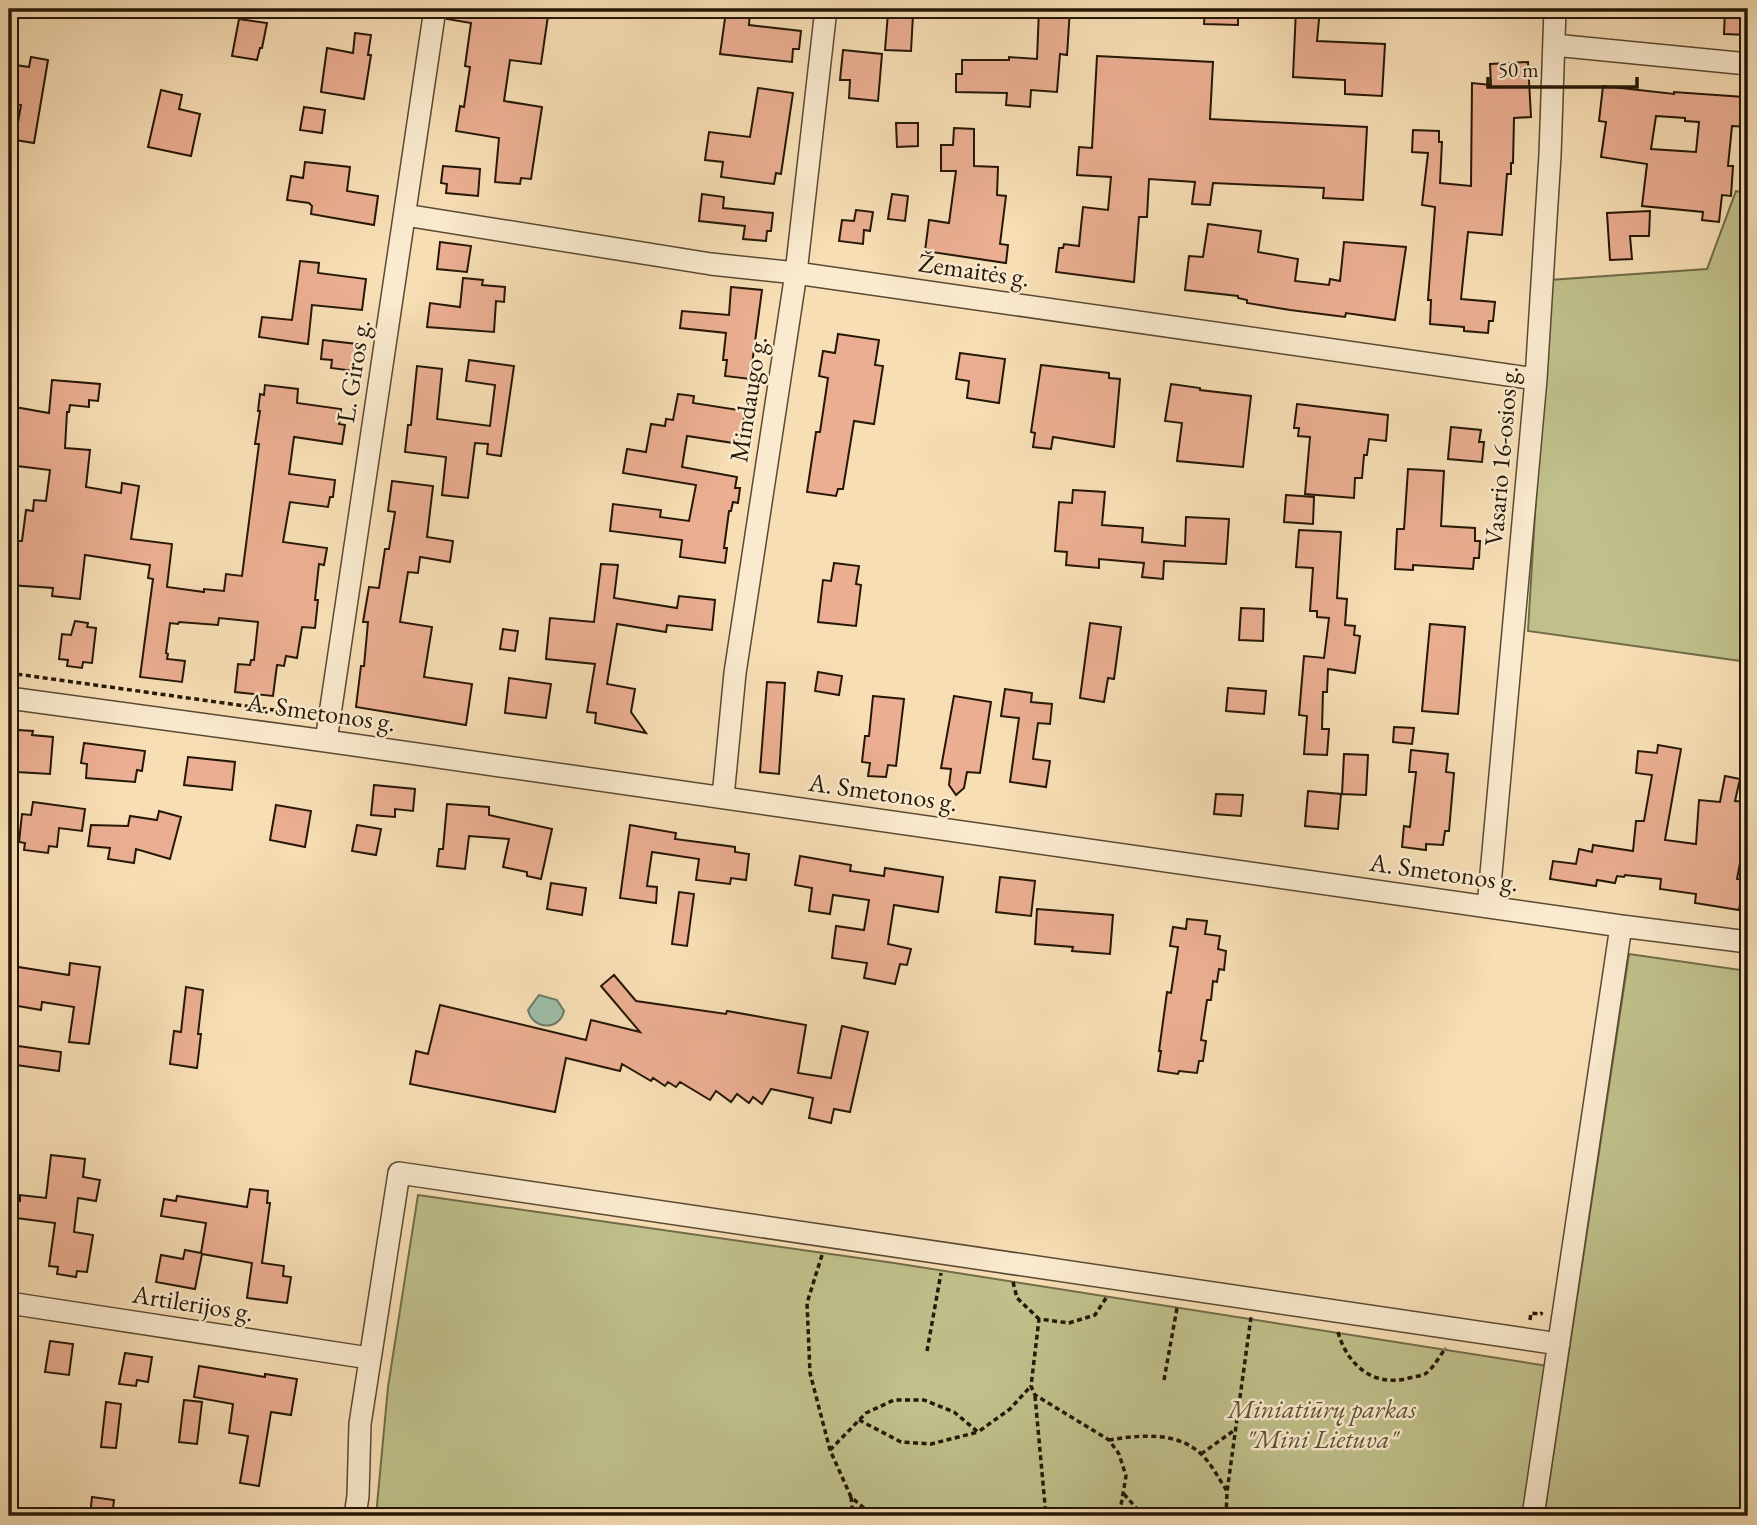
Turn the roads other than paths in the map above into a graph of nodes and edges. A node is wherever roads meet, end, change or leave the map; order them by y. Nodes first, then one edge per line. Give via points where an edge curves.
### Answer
1 (435, 9) edge
2 (826, 9) edge
3 (1555, 9) edge
4 (1554, 45) junction
5 (1748, 64) edge
6 (405, 215) junction
7 (796, 273) junction
8 (1536, 379) junction
9 (9, 698) edge
10 (326, 741) junction
11 (723, 797) junction
12 (1488, 907) junction
13 (1621, 926) junction
14 (1748, 942) edge
15 (9, 1303) edge
16 (1559, 1344) junction
17 (369, 1358) junction
18 (355, 1516) edge
19 (1533, 1516) edge

1 - 6 street, L. Giros g.
2 - 7 street, Mindaugo g.
3 - 4 street, Vasario 16-osios g.
4 - 5 street
4 - 8 street, Vasario 16-osios g.
6 - 7 street, Žemaitės g. via 711,264
6 - 10 street, L. Giros g.
7 - 8 street, Žemaitės g.
7 - 11 street, Mindaugo g. via 735,673
8 - 12 street, Vasario 16-osios g.
9 - 10 street, A. Smetonos g.
10 - 11 street, A. Smetonos g.
11 - 12 street, A. Smetonos g.
12 - 13 street, A. Smetonos g.
13 - 14 street, A. Smetonos g.
13 - 16 street
15 - 17 street, Artilerijos g.
16 - 17 street via 399,1173
16 - 19 street
17 - 18 street

